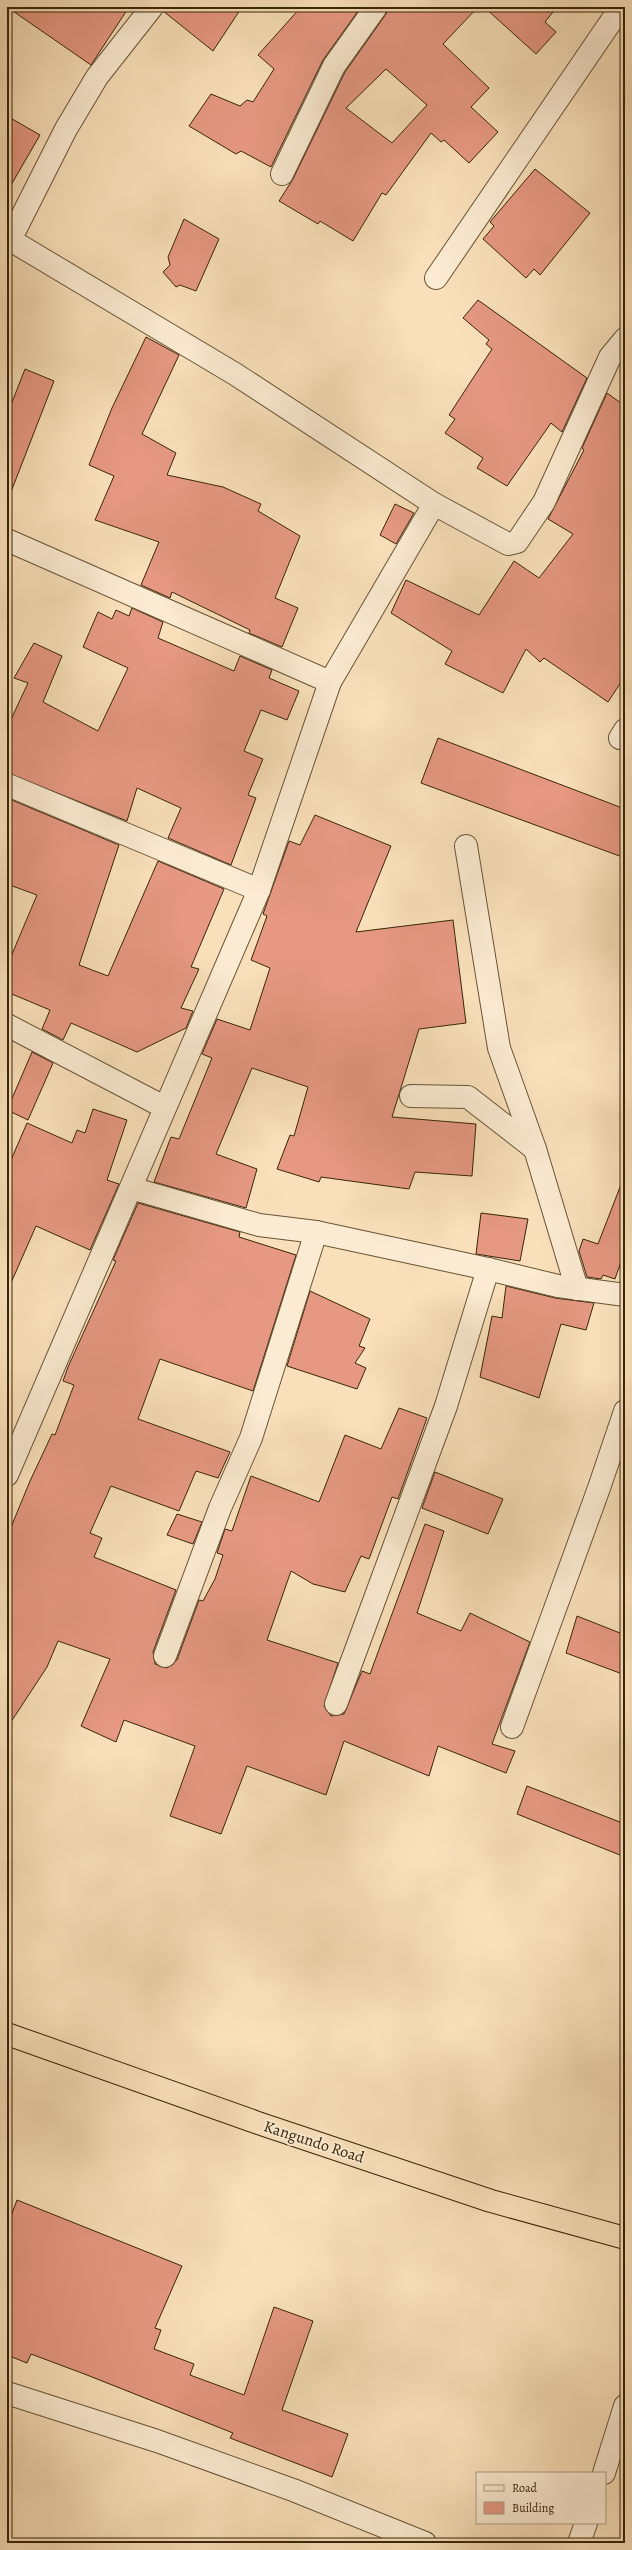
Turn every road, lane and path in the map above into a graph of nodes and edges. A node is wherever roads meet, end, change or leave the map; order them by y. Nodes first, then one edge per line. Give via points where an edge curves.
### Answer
1 (152, 7) edge
2 (376, 7) edge
3 (622, 7) edge
4 (282, 174) dead end
5 (9, 238) edge
6 (436, 278) dead end
7 (625, 339) edge
8 (434, 504) junction
9 (7, 540) edge
10 (330, 682) junction
11 (8, 785) edge
12 (466, 846) dead end
13 (259, 890) junction
14 (7, 1025) edge
15 (411, 1096) dead end
16 (164, 1107) junction
17 (535, 1149) junction
18 (131, 1188) junction
19 (316, 1232) junction
20 (488, 1269) junction
21 (577, 1289) junction
22 (625, 1295) edge
23 (625, 1411) edge
24 (7, 1475) edge
25 (165, 1656) dead end
26 (336, 1704) dead end
27 (512, 1727) dead end
28 (7, 2034) edge
29 (625, 2238) edge
30 (7, 2393) edge
31 (625, 2406) edge
32 (604, 2472) edge
33 (586, 2524) edge
34 (426, 2543) edge
35 (579, 2543) edge

1 - 5 street via 97,77 66,129
2 - 4 street via 334,66
3 - 6 street
5 - 8 street via 235,374
7 - 8 street via 610,358 544,502 517,542 508,544 497,539
8 - 10 street
9 - 10 street
10 - 13 street
11 - 13 street
12 - 17 street via 499,1048
13 - 16 street
14 - 16 street
15 - 17 street via 468,1097
16 - 18 street via 145,1159
17 - 21 street
18 - 19 street via 259,1225
18 - 24 street
19 - 20 street
19 - 25 street via 251,1438 220,1508
20 - 21 street
20 - 26 street via 446,1406
21 - 22 street
23 - 27 street via 600,1488
28 - 29 highway, Kangundo Road via 258,2123 491,2201
30 - 34 street via 157,2441 293,2490
31 - 32 street
33 - 35 street

